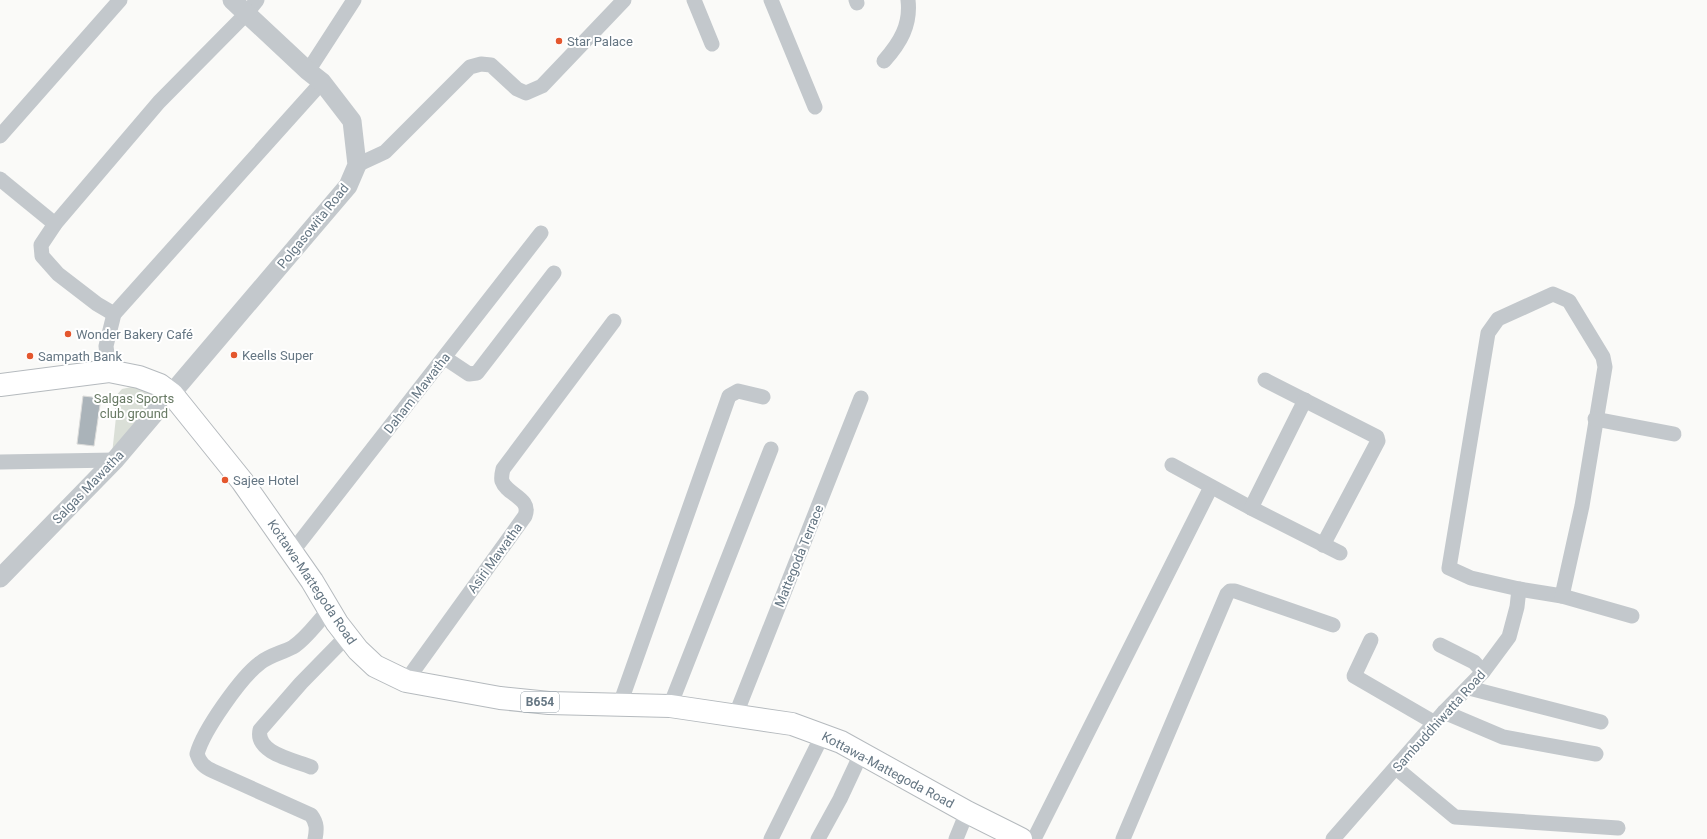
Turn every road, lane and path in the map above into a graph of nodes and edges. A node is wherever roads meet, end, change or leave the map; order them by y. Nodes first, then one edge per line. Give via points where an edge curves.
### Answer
1 (120, 0) edge
2 (232, 0) edge
3 (354, 0) edge
4 (694, 0) edge
5 (772, 0) edge
6 (908, 0) edge
7 (620, 1) edge
8 (251, 7) edge
9 (712, 44) dead end
10 (884, 61) dead end
11 (315, 77) junction
12 (815, 107) dead end
13 (0, 136) edge
14 (357, 165) junction
15 (0, 179) edge
16 (56, 224) junction
17 (541, 233) dead end
18 (554, 273) dead end
19 (114, 314) junction
20 (614, 321) dead end
21 (445, 358) junction
22 (109, 371) junction
23 (1265, 380) dead end
24 (0, 385) edge
25 (172, 394) junction
26 (763, 397) dead end
27 (861, 398) dead end
28 (1305, 400) junction
29 (1595, 419) junction
30 (1674, 434) dead end
31 (771, 450) dead end
32 (115, 460) junction
33 (0, 462) edge
34 (1172, 465) dead end
35 (1211, 487) junction
36 (1251, 508) junction
37 (1323, 545) junction
38 (292, 552) junction
39 (1340, 553) dead end
40 (0, 578) edge
41 (1519, 589) junction
42 (1562, 596) junction
43 (330, 609) junction
44 (1632, 616) dead end
45 (1333, 625) dead end
46 (347, 636) junction
47 (1371, 640) dead end
48 (1440, 645) dead end
49 (1483, 672) junction
50 (406, 681) junction
51 (1469, 688) junction
52 (620, 704) junction
53 (670, 706) junction
54 (736, 714) junction
55 (1440, 718) junction
56 (1601, 722) dead end
57 (823, 734) junction
58 (861, 754) junction
59 (1596, 754) dead end
60 (311, 767) dead end
61 (1396, 768) junction
62 (967, 812) junction
63 (1618, 828) dead end
64 (315, 839) edge
65 (771, 839) edge
66 (818, 839) edge
67 (956, 839) edge
68 (1022, 839) edge
69 (1034, 839) edge
70 (1123, 839) edge
71 (1333, 839) edge

1 - 13 street
2 - 8 street, Polgasowita Road
3 - 11 street
4 - 9 street
5 - 12 street
6 - 10 street via 904,30 898,45
7 - 14 street via 542,86 526,93 517,89 491,66 481,64 470,67 385,152
8 - 11 street, Polgasowita Road
8 - 16 street via 160,102
11 - 14 street, Polgasowita Road via 352,121
11 - 19 street
14 - 25 street, Polgasowita Road via 348,186
15 - 16 street
16 - 19 street via 41,245 42,256 58,274
17 - 21 street, Daham Mawatha
18 - 21 street via 477,373 469,374
19 - 22 street via 106,346
20 - 50 street, Asiri Mawatha via 503,469 502,482 524,502 527,511 525,516
21 - 38 street, Daham Mawatha
22 - 24 main road, B654
22 - 25 main road, B654 via 139,377 160,385
23 - 28 street
25 - 32 street, Salgas Mawatha
25 - 38 main road, Kottawa-Mattegoda Road / B654 via 242,481
26 - 52 street via 738,391 729,396
27 - 54 street, Mattegoda Terrace
28 - 36 street
28 - 37 street via 1375,435 1378,441
29 - 30 street
29 - 41 street via 1605,367 1603,357 1569,301 1553,294 1498,319 1488,333 1449,568 1470,578
29 - 42 street via 1582,506
31 - 53 street
32 - 33 street
32 - 40 street, Salgas Mawatha
34 - 35 street
35 - 36 street
35 - 69 street
36 - 37 street
37 - 39 street
38 - 43 main road, Kottawa-Mattegoda Road / B654
41 - 42 street
41 - 49 street, Sambuddhiwatta Road via 1509,637
42 - 44 street
43 - 46 main road, Kottawa-Mattegoda Road / B654
43 - 64 street via 293,647 268,657 259,664 224,706 202,739 197,754 204,767 212,772 311,815 316,821
45 - 70 street via 1235,591 1227,594
46 - 50 main road, Kottawa-Mattegoda Road / B654 via 375,666
46 - 60 street via 260,730 260,739 264,747
47 - 55 street via 1354,676
48 - 49 street via 1474,662
49 - 51 street, Sambuddhiwatta Road
50 - 52 main road, Kottawa-Mattegoda Road / B654 via 500,698 549,703
51 - 55 street, Sambuddhiwatta Road
51 - 56 street
52 - 53 main road, Kottawa-Mattegoda Road / B654
53 - 54 main road, Kottawa-Mattegoda Road / B654
54 - 57 main road, Kottawa-Mattegoda Road / B654 via 792,724
55 - 59 street via 1503,737
55 - 61 street, Sambuddhiwatta Road
57 - 58 main road, Kottawa-Mattegoda Road / B654
57 - 65 street
58 - 62 main road, Kottawa-Mattegoda Road / B654
58 - 66 street
61 - 63 street via 1455,817
61 - 71 street, Sambuddhiwatta Road
62 - 67 street
62 - 68 main road, Kottawa-Mattegoda Road / B654

